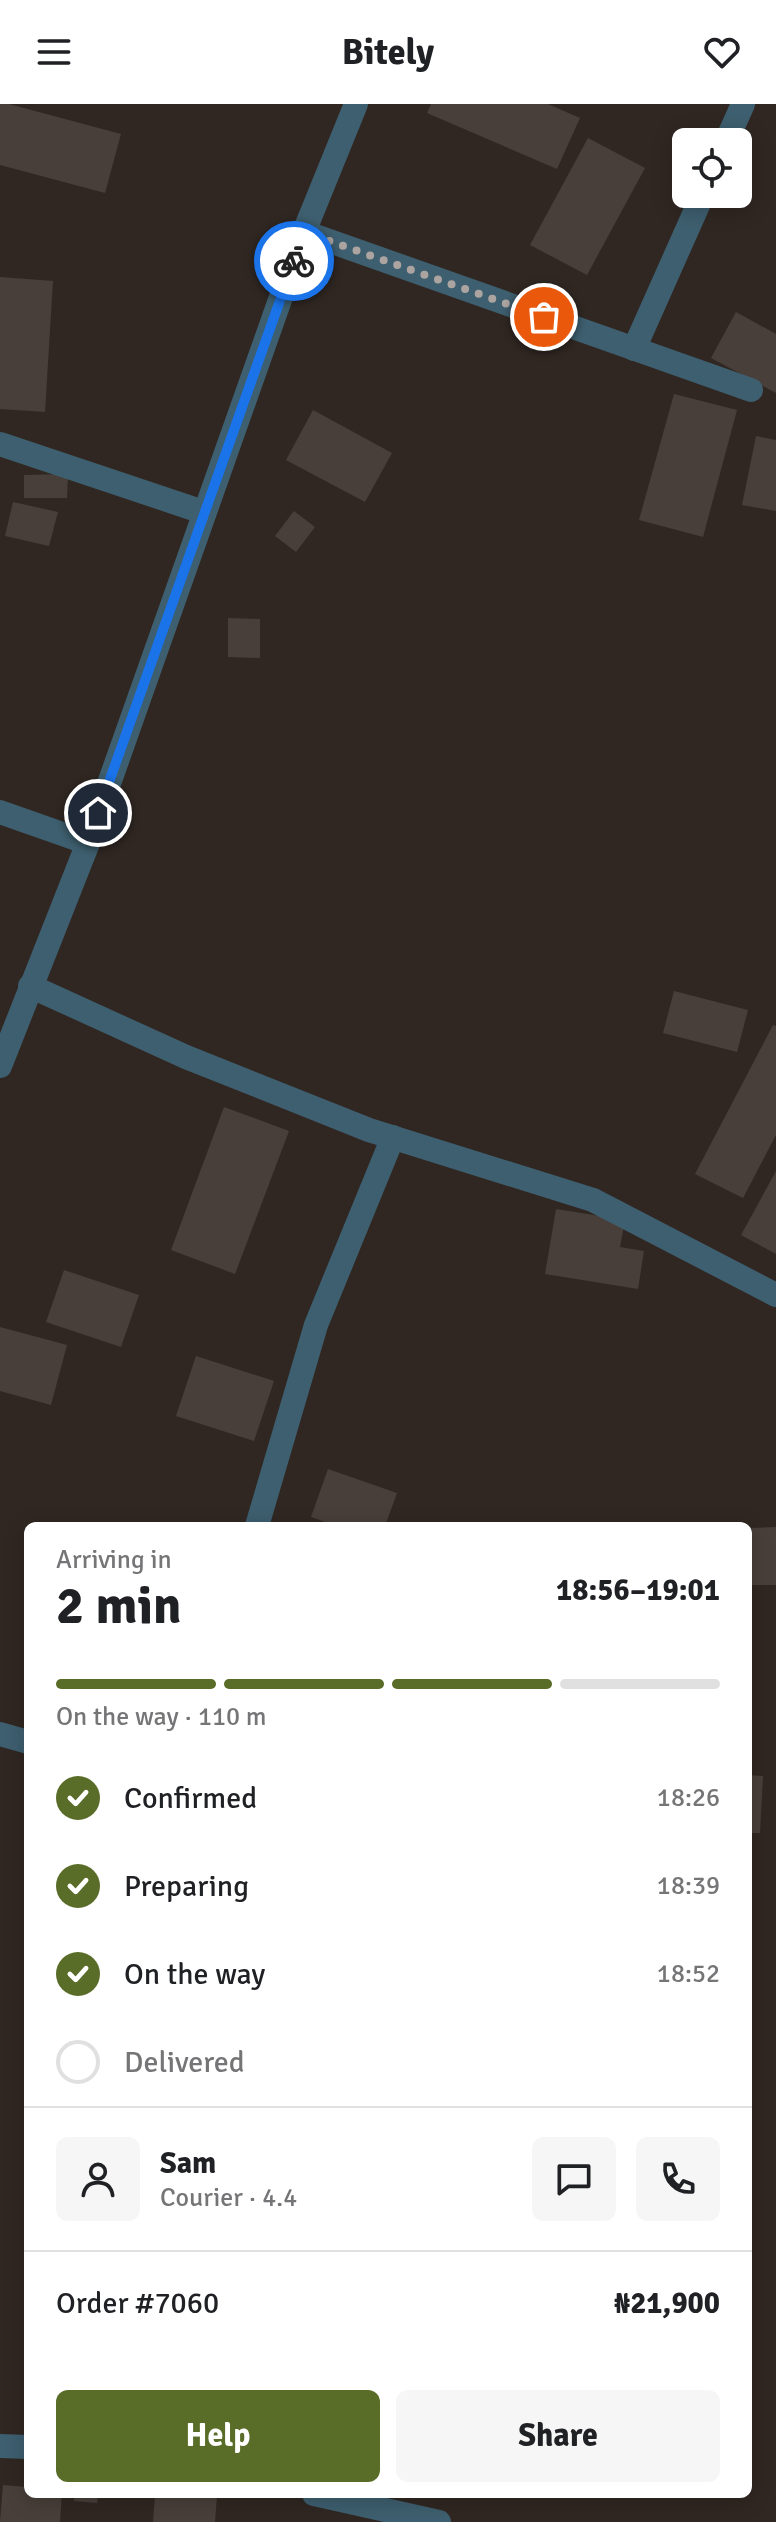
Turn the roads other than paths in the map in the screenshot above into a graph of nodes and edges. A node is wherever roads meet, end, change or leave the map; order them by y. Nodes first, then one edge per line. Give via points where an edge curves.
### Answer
1 (356, 104) edge
2 (743, 104) edge
3 (732, 128) edge
4 (697, 208) edge
5 (304, 232) junction
6 (634, 349) junction
7 (751, 390) dead end
8 (0, 444) edge
9 (203, 512) junction
10 (0, 812) edge
11 (88, 843) junction
12 (30, 986) junction
13 (0, 1066) edge
14 (393, 1137) junction
15 (776, 1295) edge
16 (258, 1522) edge
17 (0, 1734) edge
18 (24, 1741) edge
19 (0, 2446) edge
20 (24, 2447) edge
21 (351, 2498) edge
22 (388, 2502) edge
23 (439, 2522) edge

1 - 5 street
2 - 3 street
4 - 6 street
5 - 6 street
5 - 9 street
6 - 7 street
8 - 9 street
9 - 11 street
10 - 11 street
11 - 12 street
12 - 13 street
12 - 14 street via 186,1057
14 - 15 street via 593,1200
14 - 16 street via 316,1325
17 - 18 street
19 - 20 street
21 - 22 street
22 - 23 street

